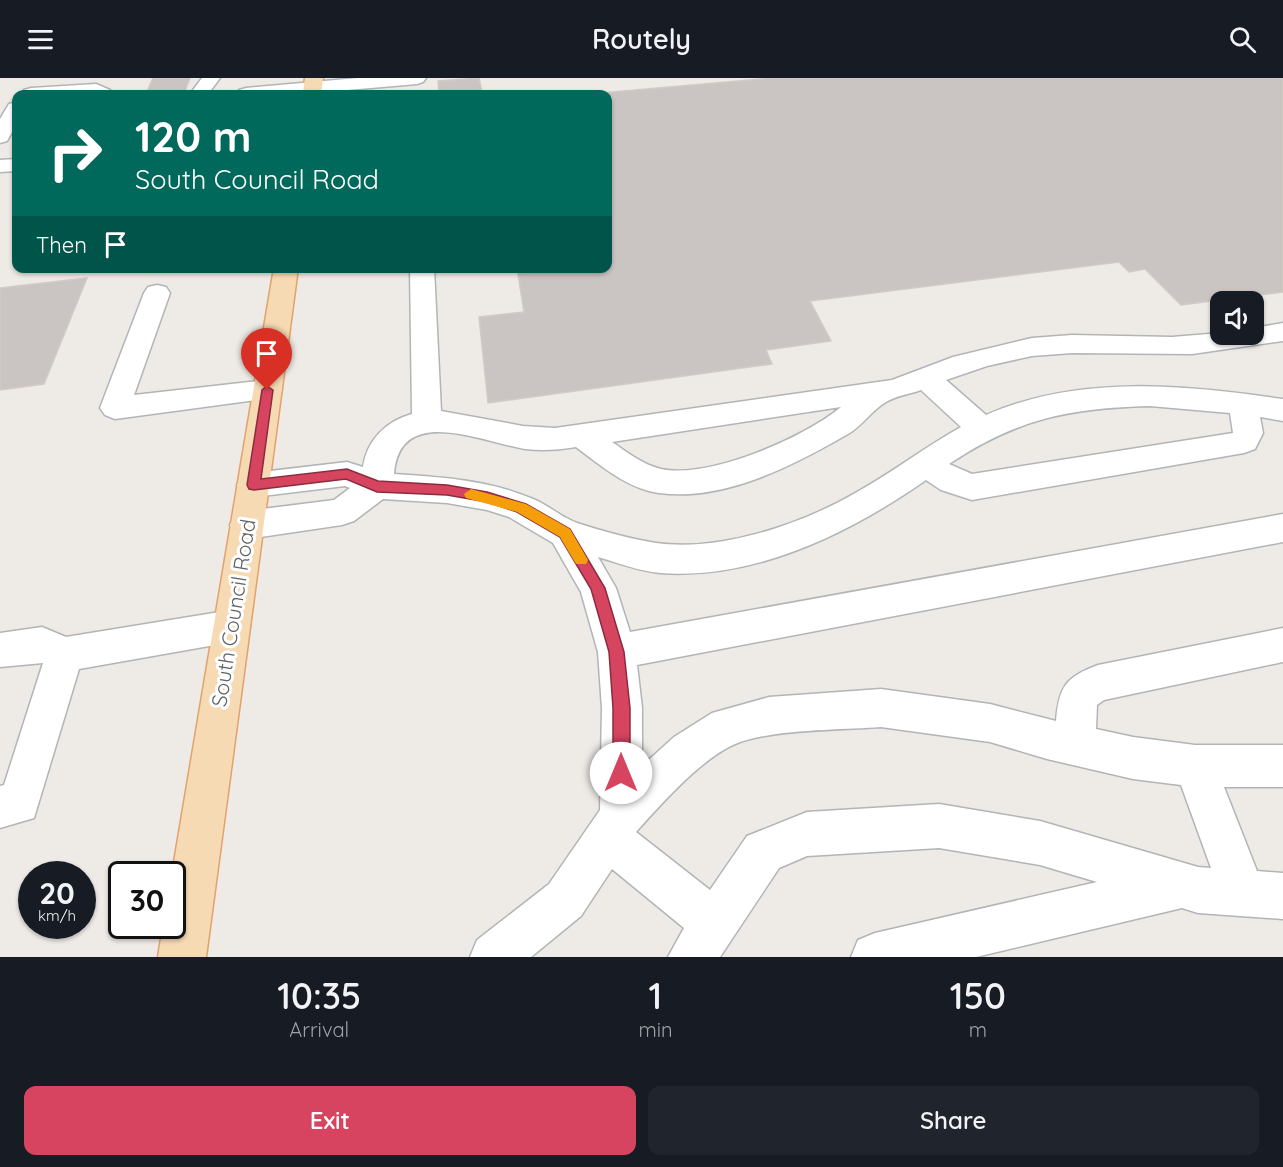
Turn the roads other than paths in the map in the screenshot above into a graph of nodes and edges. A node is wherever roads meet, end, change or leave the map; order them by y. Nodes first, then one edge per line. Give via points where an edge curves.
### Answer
1 (417, 78) edge
2 (313, 87) edge
3 (284, 90) edge
4 (12, 115) edge
5 (0, 137) edge
6 (285, 273) edge
7 (422, 273) edge
8 (158, 292) dead end
9 (1283, 332) edge
10 (1163, 344) junction
11 (924, 377) junction
12 (267, 390) junction
13 (880, 391) junction
14 (1187, 397) junction
15 (1243, 404) junction
16 (1283, 410) edge
17 (427, 422) junction
18 (982, 429) junction
19 (581, 435) junction
20 (926, 463) junction
21 (254, 485) junction
22 (377, 486) junction
23 (247, 525) junction
24 (1283, 528) edge
25 (565, 533) junction
26 (232, 626) junction
27 (1283, 645) edge
28 (0, 650) edge
29 (617, 652) junction
30 (65, 654) junction
31 (1075, 745) junction
32 (1195, 766) junction
33 (1283, 766) edge
34 (9, 805) edge
35 (614, 826) junction
36 (1182, 885) junction
37 (1263, 894) edge
38 (704, 940) edge
39 (182, 957) edge
40 (494, 957) edge
41 (875, 957) edge

1 - 2 street
2 - 3 street
4 - 5 street
6 - 12 main road, South Council Road
7 - 17 street
8 - 12 street via 115,408
9 - 10 street via 1192,345
10 - 11 street via 1034,347 981,357
10 - 14 street
11 - 13 street
11 - 18 street
12 - 21 main road, South Council Road
13 - 19 street
13 - 19 street via 840,425 760,466 698,482 658,481 625,467
14 - 15 street
14 - 18 street via 1155,394 1094,398 1018,415
15 - 16 street
15 - 20 street via 1248,433 1244,441 1233,446 972,487 940,476
17 - 19 street via 457,421 519,437 555,439
17 - 22 street via 410,425 393,436 382,452
18 - 20 street
20 - 25 street via 891,488 833,520 740,553 654,558
21 - 22 street via 347,474
21 - 23 main road, South Council Road
22 - 23 street via 342,512
22 - 25 street via 487,497 521,508
23 - 26 main road, South Council Road
24 - 29 street
25 - 29 street via 598,588
26 - 30 street
26 - 39 main road, South Council Road
27 - 31 street via 1098,683 1084,690 1077,703
28 - 30 street via 42,644
29 - 35 street via 622,708
30 - 34 street
31 - 32 street
31 - 35 street via 990,723 881,708 769,716 726,727 688,751
32 - 33 street
32 - 37 street
35 - 38 street
35 - 40 street via 565,900
36 - 37 street via 1198,890
36 - 38 street via 1040,843 939,826 807,834 763,852
36 - 41 street

